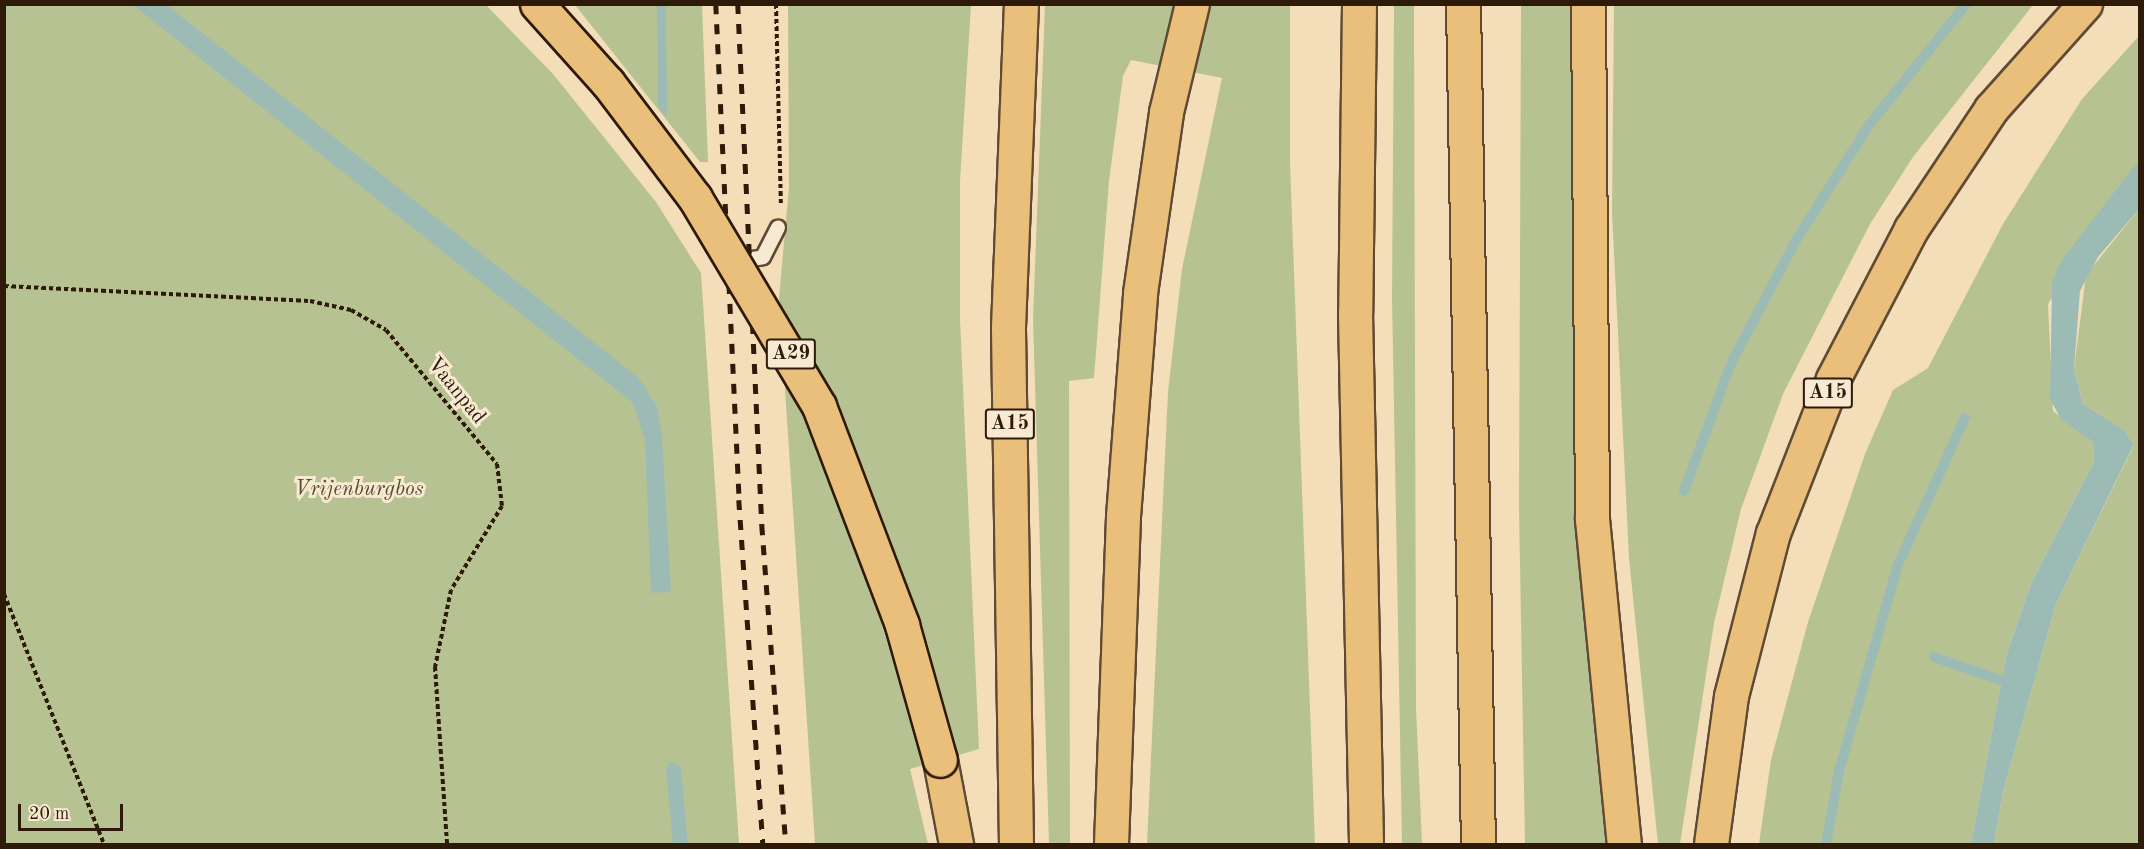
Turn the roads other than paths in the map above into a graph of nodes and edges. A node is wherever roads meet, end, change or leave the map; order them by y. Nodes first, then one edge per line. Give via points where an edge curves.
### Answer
1 (537, 4) edge
2 (1021, 4) edge
3 (1192, 4) edge
4 (1359, 4) edge
5 (1462, 4) edge
6 (1588, 4) edge
7 (2085, 4) edge
8 (778, 228) road end
9 (726, 262) dead end
10 (956, 844) edge
11 (1016, 844) edge
12 (1111, 844) edge
13 (1366, 844) edge
14 (1478, 844) edge
15 (1624, 844) edge
16 (1711, 844) edge

1 - 10 highway, A29, bridge via 615,92 695,198 819,406 902,625 940,760
2 - 11 highway, A15 via 1008,327
3 - 12 highway via 1175,69 1140,293 1123,516
4 - 13 highway via 1355,313
5 - 14 highway
6 - 15 highway via 1592,519
7 - 16 highway, A15 via 1991,109 1911,230 1833,379 1773,533 1731,696
8 - 9 lane via 763,257

